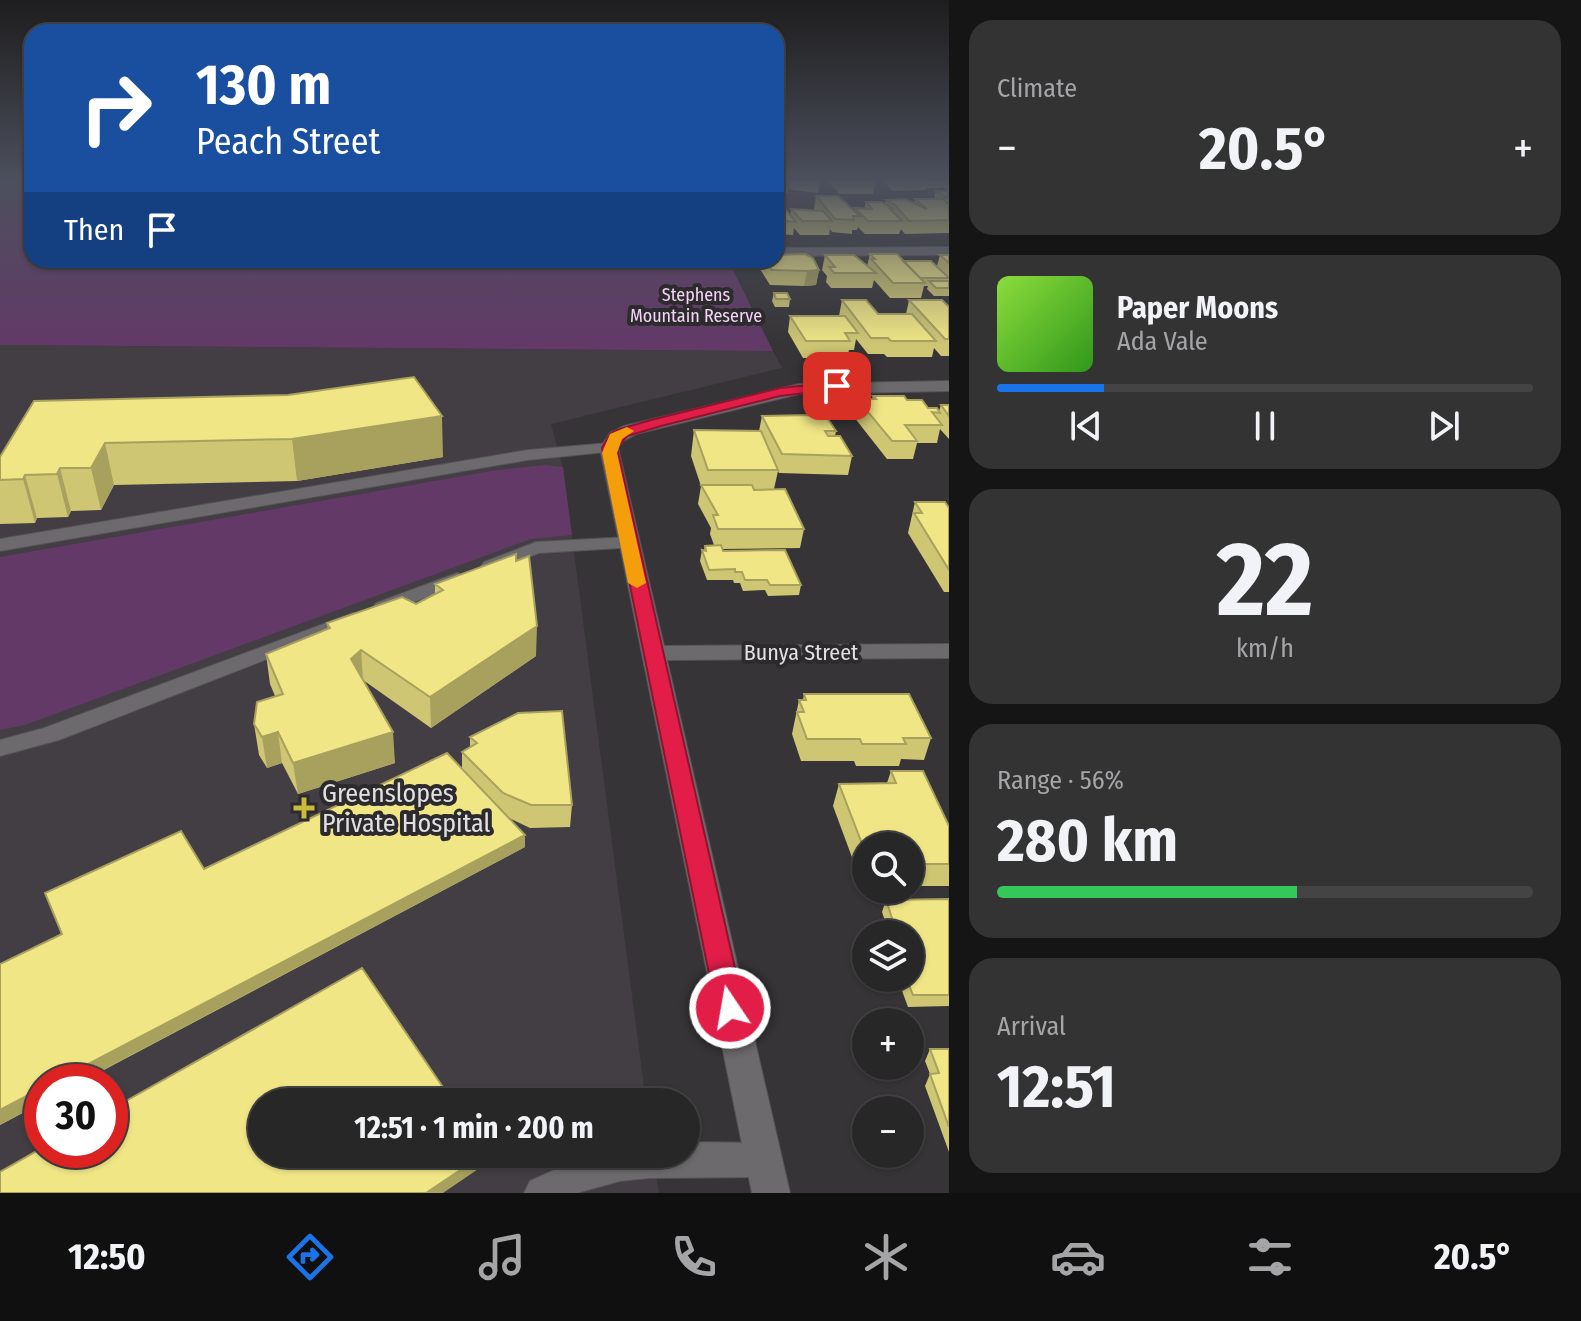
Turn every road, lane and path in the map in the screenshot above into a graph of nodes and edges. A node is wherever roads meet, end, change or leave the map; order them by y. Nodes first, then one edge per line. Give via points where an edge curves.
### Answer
1 (949, 251) edge
2 (784, 252) edge
3 (949, 386) edge
4 (609, 448) junction
5 (629, 543) junction
6 (0, 545) edge
7 (949, 651) edge
8 (653, 653) junction
9 (0, 748) edge
10 (767, 1176) edge
11 (542, 1193) edge

1 - 2 street
3 - 4 street via 799,389 630,430
4 - 5 street
4 - 6 lane via 528,455
5 - 8 street
5 - 9 lane via 536,548 51,734
7 - 8 street, Bunya Street
8 - 10 street
10 - 11 lane via 608,1166 581,1171

